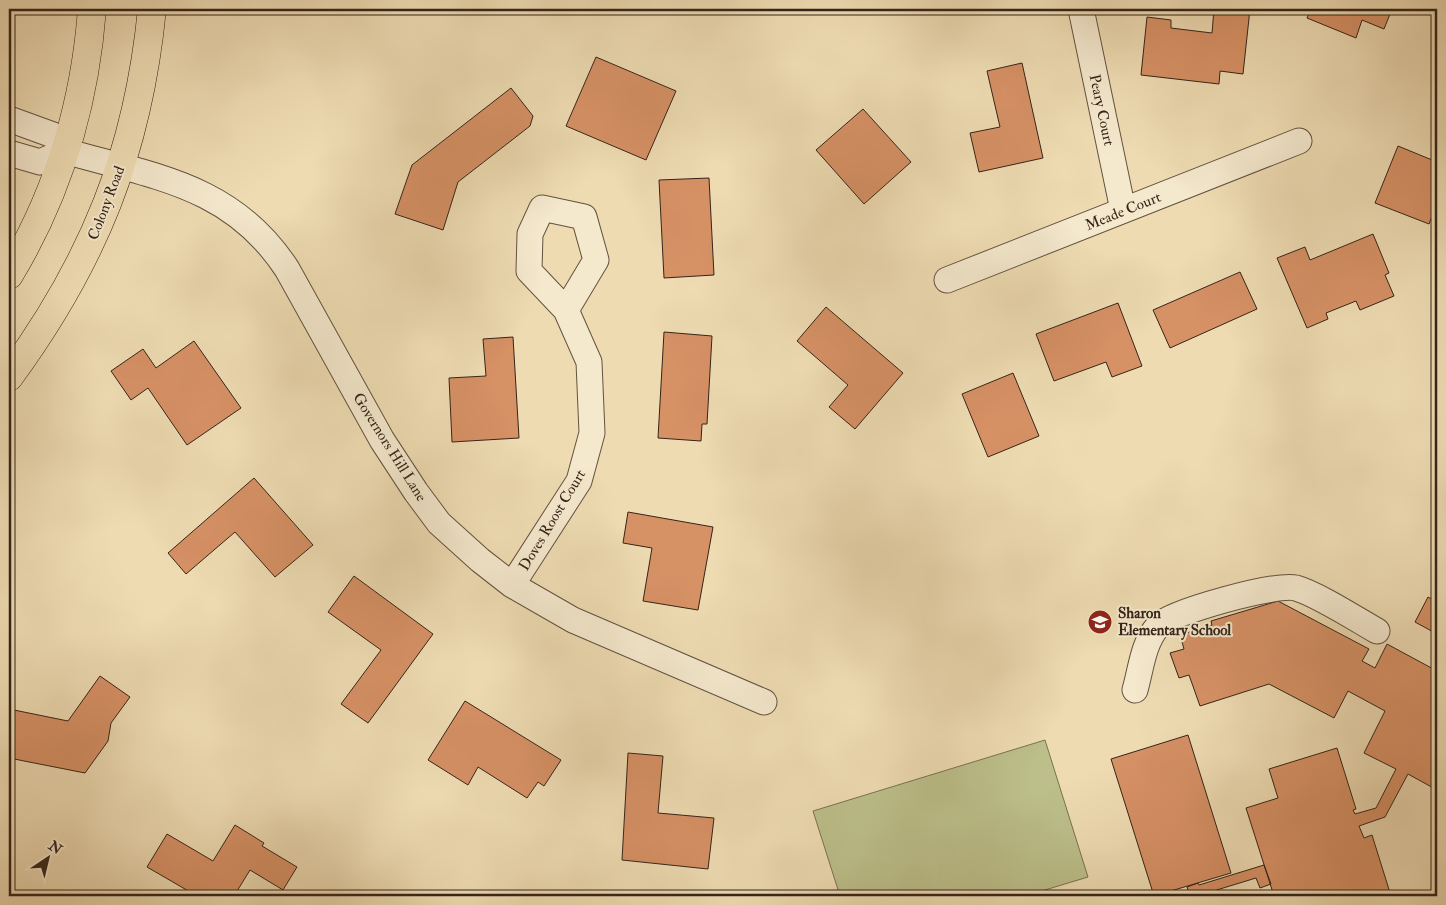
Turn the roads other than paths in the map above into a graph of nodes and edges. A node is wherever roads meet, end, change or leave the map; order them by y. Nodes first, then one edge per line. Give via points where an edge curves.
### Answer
1 (92, 9) edge
2 (152, 9) edge
3 (1081, 9) edge
4 (9, 119) edge
5 (1299, 141) dead end
6 (66, 151) junction
7 (9, 154) edge
8 (120, 167) junction
9 (1123, 210) junction
10 (9, 275) edge
11 (946, 280) dead end
12 (566, 310) dead end
13 (9, 377) edge
14 (512, 585) junction
15 (1377, 631) dead end
16 (1135, 690) dead end
17 (764, 702) dead end

1 - 6 main road via 88,57
2 - 8 main road, Colony Road via 142,85
3 - 9 street, Peary Court
4 - 6 street via 53,135
5 - 9 street, Meade Court
6 - 7 street via 40,162
6 - 8 street, Governors Hill Lane
6 - 10 main road via 37,224
8 - 13 main road, Colony Road via 75,276
8 - 14 street, Governors Hill Lane via 171,180 203,193 250,224 268,243 287,269 382,440 416,492 439,522
9 - 11 street, Meade Court
12 - 14 street, Doves Roost Court via 589,362 592,433 579,481
14 - 17 street, Governors Hill Lane via 573,620
15 - 16 street via 1298,589 1277,588 1164,620 1147,644

